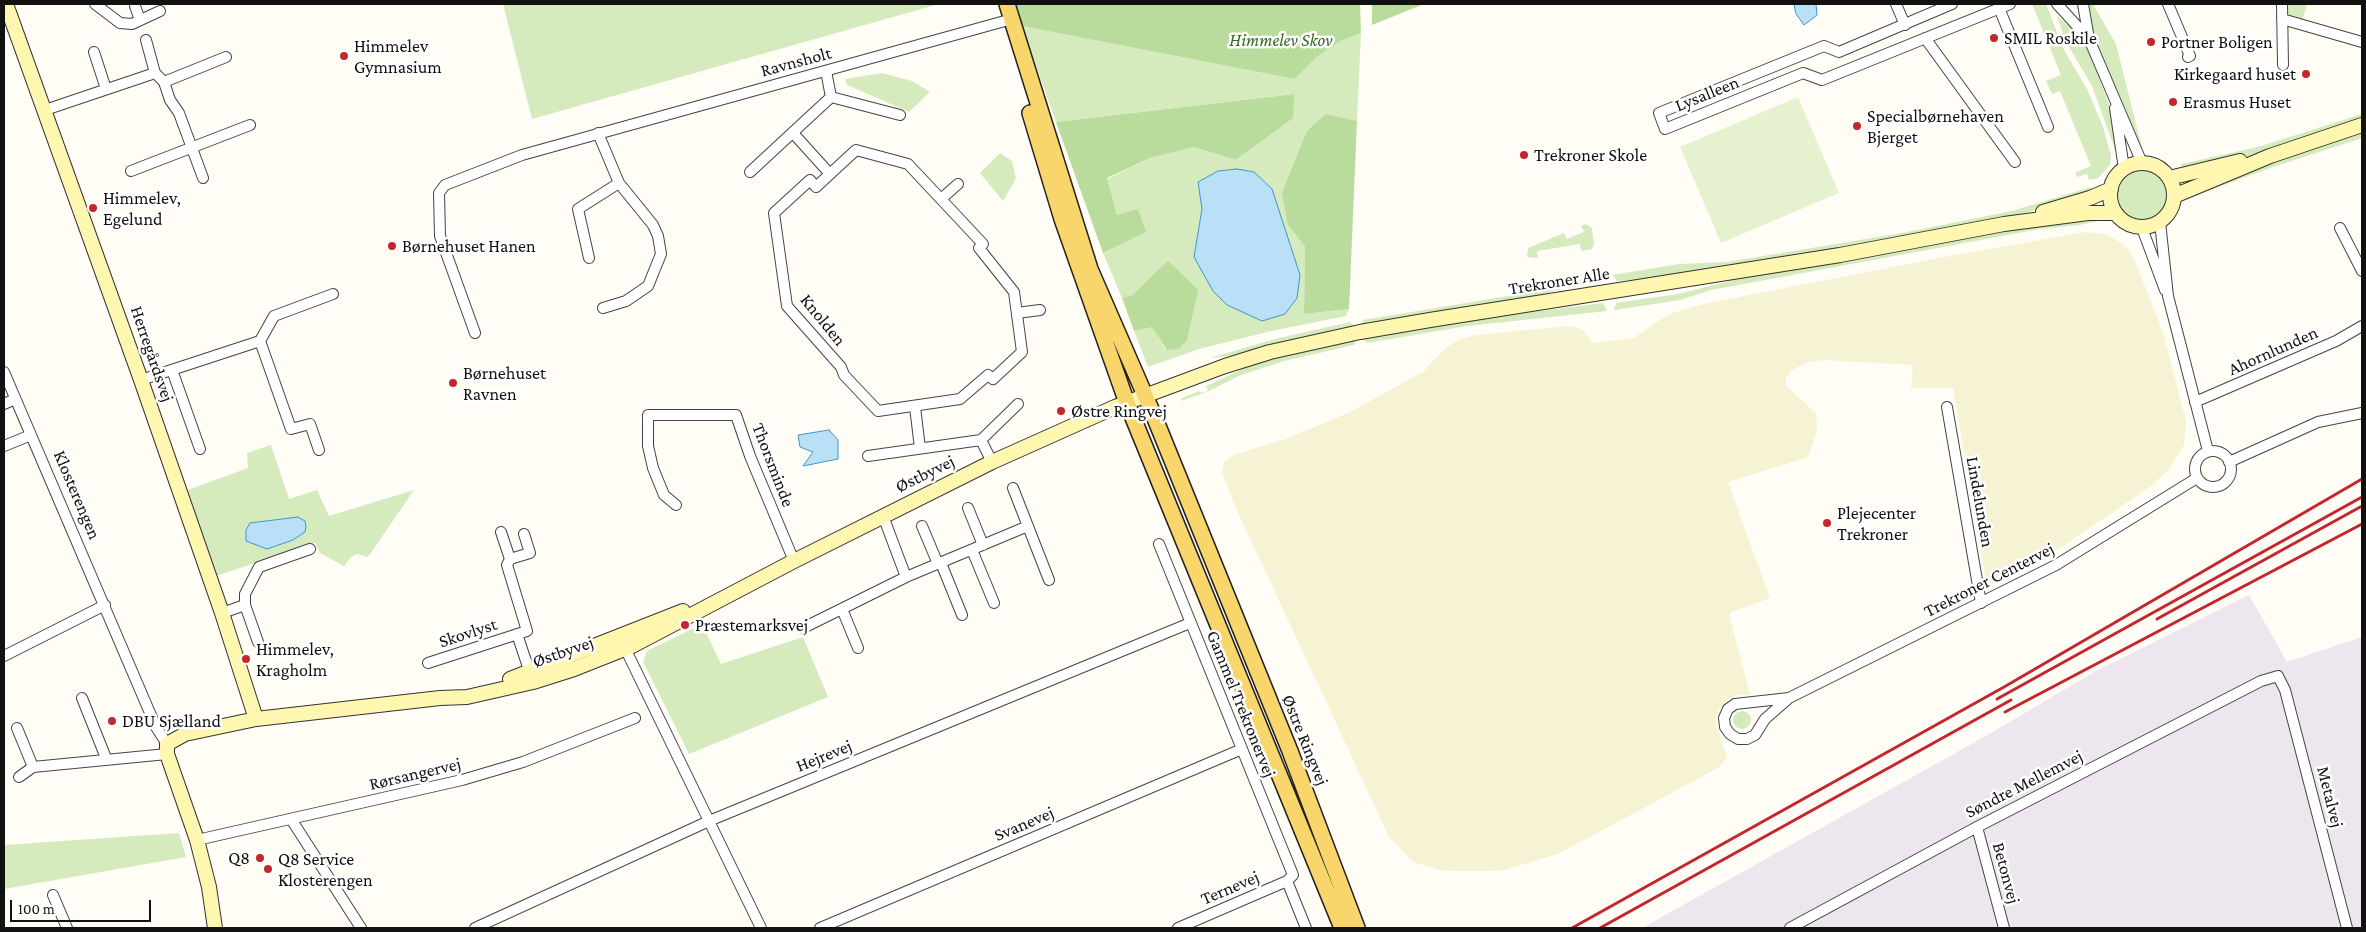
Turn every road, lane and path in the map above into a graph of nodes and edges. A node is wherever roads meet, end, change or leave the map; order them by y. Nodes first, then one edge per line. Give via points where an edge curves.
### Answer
1 (6, 4) edge
2 (95, 4) edge
3 (998, 4) edge
4 (1007, 4) edge
5 (1896, 4) edge
6 (1952, 4) edge
7 (2010, 4) edge
8 (2057, 4) edge
9 (2082, 4) edge
10 (2168, 4) edge
11 (2282, 4) edge
12 (135, 6) dead end
13 (1999, 8) junction
14 (160, 11) dead end
15 (2282, 19) junction
16 (140, 20) junction
17 (1007, 20) junction
18 (1904, 25) junction
19 (1925, 38) junction
20 (2089, 39) junction
21 (146, 40) dead end
22 (2362, 42) edge
23 (94, 52) dead end
24 (226, 57) dead end
25 (1796, 57) junction
26 (2188, 58) dead end
27 (2283, 65) dead end
28 (826, 71) junction
29 (1804, 72) junction
30 (155, 73) junction
31 (164, 82) junction
32 (106, 89) junction
33 (831, 97) junction
34 (2116, 105) junction
35 (45, 110) junction
36 (900, 115) dead end
37 (250, 125) dead end
38 (2362, 125) edge
39 (2048, 126) dead end
40 (793, 132) junction
41 (598, 133) junction
42 (191, 146) junction
43 (2270, 156) junction
44 (2015, 162) dead end
45 (2142, 163) junction
46 (2124, 169) junction
47 (131, 171) dead end
48 (750, 172) dead end
49 (830, 174) junction
50 (203, 178) dead end
51 (2169, 178) junction
52 (619, 183) junction
53 (958, 184) dead end
54 (2110, 189) junction
55 (2174, 196) junction
56 (941, 199) junction
57 (2115, 213) junction
58 (2160, 222) junction
59 (2004, 224) junction
60 (2142, 228) junction
61 (2340, 228) dead end
62 (588, 258) dead end
63 (2362, 271) edge
64 (333, 294) dead end
65 (2168, 296) junction
66 (603, 308) dead end
67 (1040, 310) dead end
68 (1017, 313) junction
69 (2362, 326) edge
70 (475, 333) dead end
71 (260, 341) junction
72 (172, 370) junction
73 (4, 372) edge
74 (141, 380) junction
75 (1145, 396) junction
76 (16, 399) junction
77 (2195, 402) junction
78 (1127, 403) junction
79 (4, 404) edge
80 (1018, 404) dead end
81 (915, 407) junction
82 (1947, 408) dead end
83 (2362, 413) edge
84 (31, 435) junction
85 (981, 440) junction
86 (4, 446) edge
87 (920, 448) junction
88 (200, 449) dead end
89 (319, 450) dead end
90 (2208, 451) junction
91 (868, 456) dead end
92 (992, 462) junction
93 (2229, 462) junction
94 (2197, 478) junction
95 (1013, 488) dead end
96 (676, 505) dead end
97 (968, 508) dead end
98 (883, 516) junction
99 (922, 526) dead end
100 (1028, 526) junction
101 (501, 532) dead end
102 (524, 534) dead end
103 (1159, 544) dead end
104 (983, 545) junction
105 (310, 549) dead end
106 (972, 550) junction
107 (510, 559) junction
108 (794, 561) junction
109 (940, 563) junction
110 (906, 577) junction
111 (1049, 580) dead end
112 (994, 603) dead end
113 (1981, 603) junction
114 (105, 605) junction
115 (245, 605) junction
116 (842, 609) junction
117 (222, 613) junction
118 (962, 615) dead end
119 (1190, 623) junction
120 (803, 628) dead end
121 (518, 634) junction
122 (258, 642) dead end
123 (622, 643) junction
124 (858, 648) dead end
125 (4, 656) edge
126 (428, 663) dead end
127 (2278, 676) joint
128 (532, 678) junction
129 (82, 698) dead end
130 (1789, 698) junction
131 (635, 718) dead end
132 (256, 719) junction
133 (16, 728) dead end
134 (167, 749) junction
135 (1242, 749) junction
136 (106, 758) junction
137 (33, 767) junction
138 (19, 777) dead end
139 (291, 819) junction
140 (709, 821) junction
141 (1977, 827) junction
142 (197, 840) junction
143 (1290, 878) junction
144 (54, 895) dead end
145 (67, 928) edge
146 (215, 928) edge
147 (361, 928) edge
148 (475, 928) edge
149 (760, 928) edge
150 (820, 928) edge
151 (1178, 928) edge
152 (1306, 928) edge
153 (1342, 928) edge
154 (1357, 928) edge
155 (1790, 928) edge
156 (2004, 928) edge
157 (2347, 928) edge

1 - 35 street, Herregårdsvej
2 - 16 street via 120,23 132,24
3 - 17 main road, Østre Ringvej
4 - 17 main road, Østre Ringvej
5 - 18 street
6 - 18 street, Lysalleen
7 - 13 street
8 - 20 street
9 - 20 street
10 - 26 street via 2190,56
11 - 15 street
12 - 16 street
13 - 19 street
13 - 39 street
14 - 16 street
15 - 22 street
15 - 27 street
17 - 28 street, Ravnsholt
17 - 75 main road, Østre Ringvej via 1090,269
17 - 78 main road, Østre Ringvej via 1062,219
18 - 25 street, Lysalleen via 1839,52 1824,46
19 - 29 street via 1822,80
19 - 44 street
20 - 34 street
21 - 30 street
23 - 32 street
24 - 31 street
25 - 29 street
25 - 29 street, Lysalleen via 1659,113 1665,129
28 - 33 street
28 - 41 street, Ravnsholt
30 - 31 street
30 - 32 street
31 - 42 street
32 - 35 street
33 - 36 street
33 - 40 street
34 - 45 street
34 - 46 street via 2114,112
35 - 74 street, Herregårdsvej
37 - 42 street
38 - 43 street
40 - 48 street
40 - 49 street
41 - 52 street
41 - 70 street, Ravnsholt via 522,155 445,185 439,193 440,236
42 - 47 street
42 - 50 street
43 - 51 street
43 - 55 street
45 - 46 street
45 - 51 street via 2157,167
46 - 54 street
49 - 56 street, Knolden via 856,150 908,164
49 - 81 street, Knolden via 816,187 810,180 774,212 787,306 878,411
51 - 55 street
52 - 62 street via 578,209
52 - 66 street via 653,225 661,254 648,286 626,301
53 - 56 street
54 - 57 street via 2110,202
54 - 59 street, Trekroner Alle
55 - 58 street via 2172,208
56 - 68 street, Knolden via 983,244 979,248 1014,292
57 - 59 street, Trekroner Alle via 2088,213
57 - 60 street via 2124,222
58 - 60 street
58 - 65 street
59 - 75 street, Trekroner Alle via 1840,256 1360,332 1270,352
60 - 65 street
61 - 63 street
64 - 71 street via 274,316
65 - 77 street
67 - 68 street
68 - 81 street, Knolden via 1022,352 994,379 988,375 960,398
69 - 77 street, Ahornlunden via 2336,341
71 - 72 street
71 - 89 street via 291,429 310,424
72 - 74 street
72 - 88 street
73 - 76 street, Klosterengen
74 - 117 street, Herregårdsvej
75 - 78 street, Trekroner Alle
75 - 154 main road, Østre Ringvej via 1286,742
76 - 79 street
76 - 84 street, Klosterengen
77 - 90 street
78 - 92 street, Østbyvej
78 - 153 main road, Østre Ringvej
80 - 85 street
81 - 87 street
82 - 113 street, Lindelunden
83 - 93 street via 2318,422
84 - 86 street
84 - 114 street, Klosterengen
85 - 87 street
85 - 92 street
87 - 91 street
90 - 93 street via 2224,455
90 - 94 street via 2198,457
92 - 98 street, Østbyvej
93 - 94 street via 2230,474 2222,484 2209,486
94 - 113 street, Trekroner Centervej via 2079,552
95 - 100 street
96 - 108 street, Thorsminde via 664,495 653,468 648,446 648,415 736,415
97 - 104 street
98 - 108 street, Østbyvej
98 - 110 street
99 - 109 street
100 - 104 street
100 - 111 street
101 - 107 street, Skovlyst
102 - 107 street via 530,553
103 - 119 street, Gammel Trekronervej
104 - 106 street
105 - 115 street via 259,567 245,594
106 - 109 street
106 - 112 street
107 - 121 street, Skovlyst via 507,565 527,631
108 - 123 street, Østbyvej
109 - 110 street
109 - 118 street
110 - 116 street
113 - 130 street, Trekroner Centervej
114 - 125 street
114 - 134 street, Klosterengen
115 - 117 street
115 - 122 street
116 - 120 street
116 - 124 street
117 - 132 street, Herregårdsvej
119 - 135 street, Gammel Trekronervej
119 - 140 street, Hejrevej
121 - 126 street, Skovlyst
121 - 128 street, Skovlyst
123 - 128 street, Østbyvej
123 - 140 street
127 - 141 street, Søndre Mellemvej via 2261,681
127 - 157 street, Metalvej via 2285,690
128 - 132 street, Østbyvej via 440,698
129 - 136 street
130 - 130 street, Trekroner Centervej via 1735,704 1724,718 1725,727 1738,739 1747,739 1755,735 1765,719
131 - 139 street, Rørsangervej via 523,762 462,780
132 - 134 street, Østbyvej via 184,734
133 - 137 street
134 - 136 street
134 - 142 street, Klosterengen
135 - 143 street, Gammel Trekronervej
135 - 150 street, Svanevej
136 - 137 street
137 - 138 street
139 - 142 street, Rørsangervej
139 - 147 street
140 - 148 street, Hejrevej
140 - 149 street
141 - 155 street, Søndre Mellemvej
141 - 156 street, Betonvej
142 - 146 street, Klosterengen
143 - 151 street, Ternevej
143 - 152 street, Gammel Trekronervej
144 - 145 street

